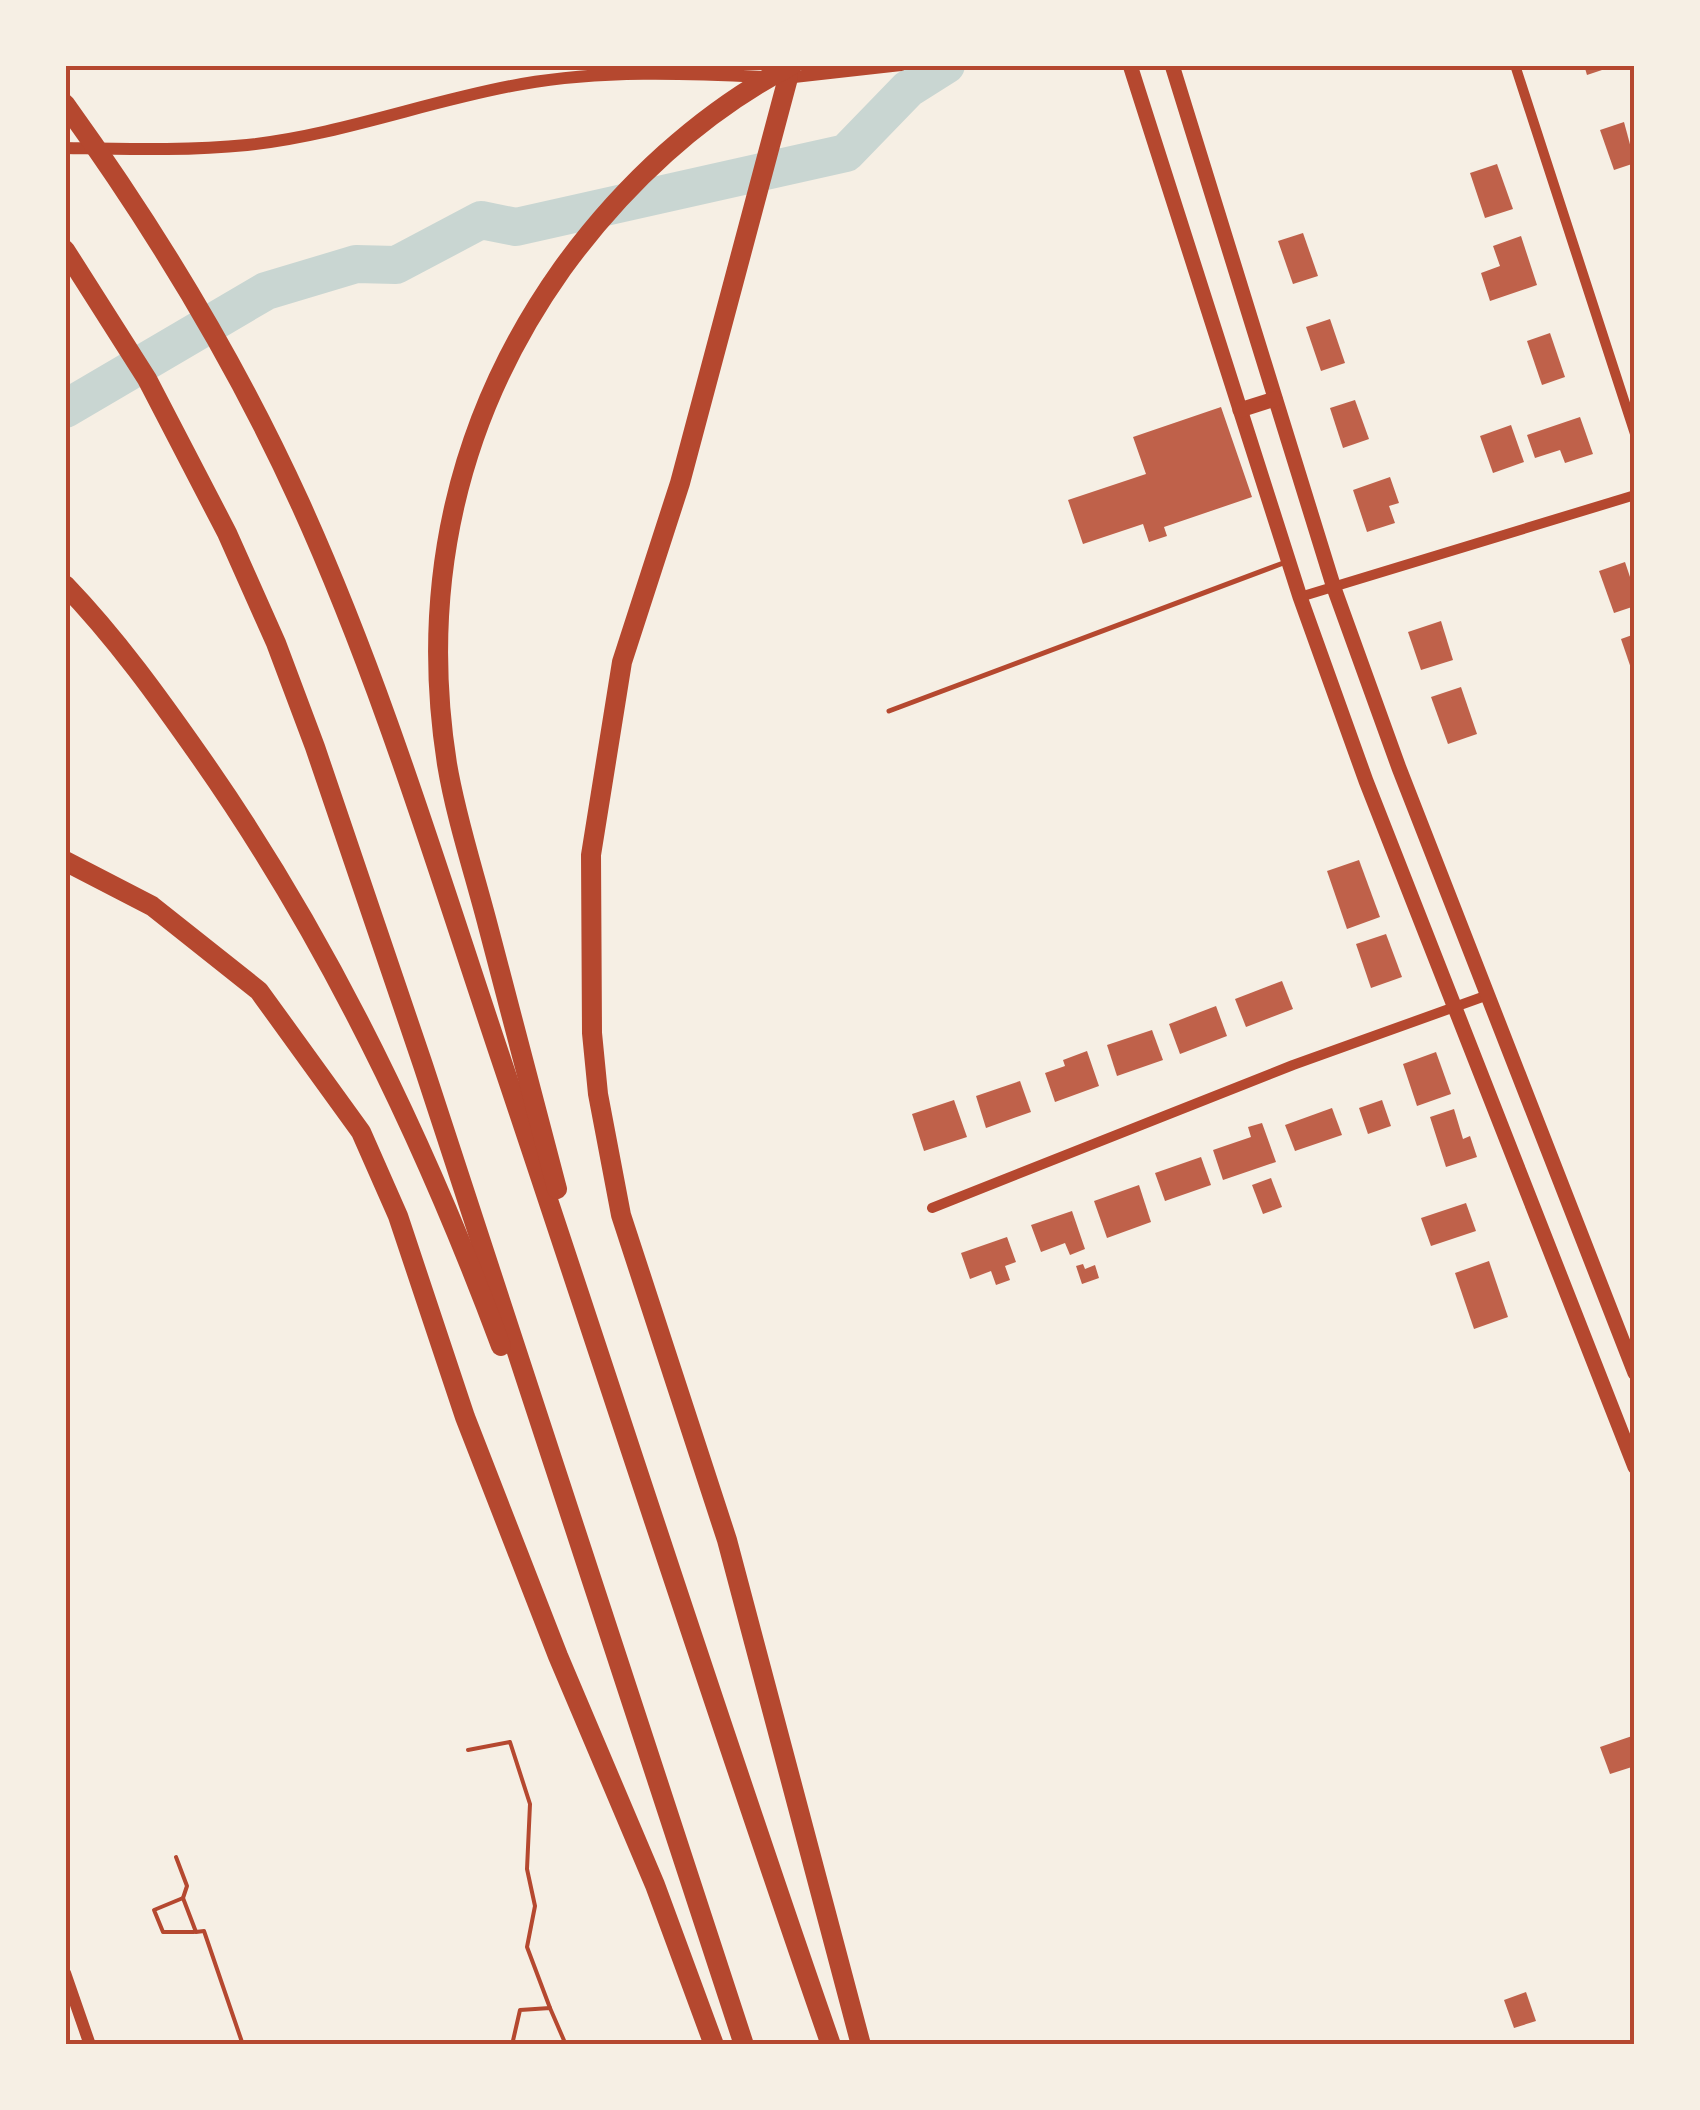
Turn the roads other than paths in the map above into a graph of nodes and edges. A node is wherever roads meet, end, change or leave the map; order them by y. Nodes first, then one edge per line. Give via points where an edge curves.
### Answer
1 (901, 65) edge
2 (1130, 65) edge
3 (1172, 65) edge
4 (1515, 65) edge
5 (790, 72) edge
6 (65, 104) edge
7 (65, 148) edge
8 (65, 250) edge
9 (1276, 398) junction
10 (1240, 410) junction
11 (1635, 434) edge
12 (1635, 495) edge
13 (1288, 561) junction
14 (1334, 588) junction
15 (72, 591) edge
16 (1300, 597) junction
17 (889, 711) dead end
18 (65, 861) edge
19 (1488, 995) junction
20 (1457, 1008) junction
21 (932, 1208) dead end
22 (1635, 1373) edge
23 (1630, 1438) edge
24 (632, 1456) junction
25 (1635, 1467) edge
26 (623, 1673) junction
27 (65, 1973) edge
28 (90, 2045) edge
29 (714, 2045) edge
30 (744, 2045) edge
31 (832, 2045) edge
32 (860, 2045) edge

1 - 5 street
2 - 10 main road
3 - 9 main road
4 - 11 street
5 - 7 street via 633,74 525,84 248,145
5 - 24 highway via 718,110 670,150 584,240 546,293 484,409 461,472 438,606 448,766
5 - 32 highway via 730,304 622,662 591,855 592,1033 621,1215 727,1540
6 - 24 highway via 172,264 300,504 388,728
8 - 26 highway via 147,379 276,643
9 - 10 main road
9 - 14 main road
10 - 13 main road
12 - 14 street
13 - 16 main road
13 - 17 lane
14 - 16 street
14 - 19 main road
15 - 26 highway via 233,803 385,1070 451,1214
16 - 20 main road
18 - 29 highway via 152,906 260,991 362,1132 398,1216 465,1418
19 - 20 street
19 - 22 main road
20 - 21 street via 1293,1065
20 - 23 main road
23 - 25 main road
24 - 31 highway
26 - 30 highway
27 - 28 street

